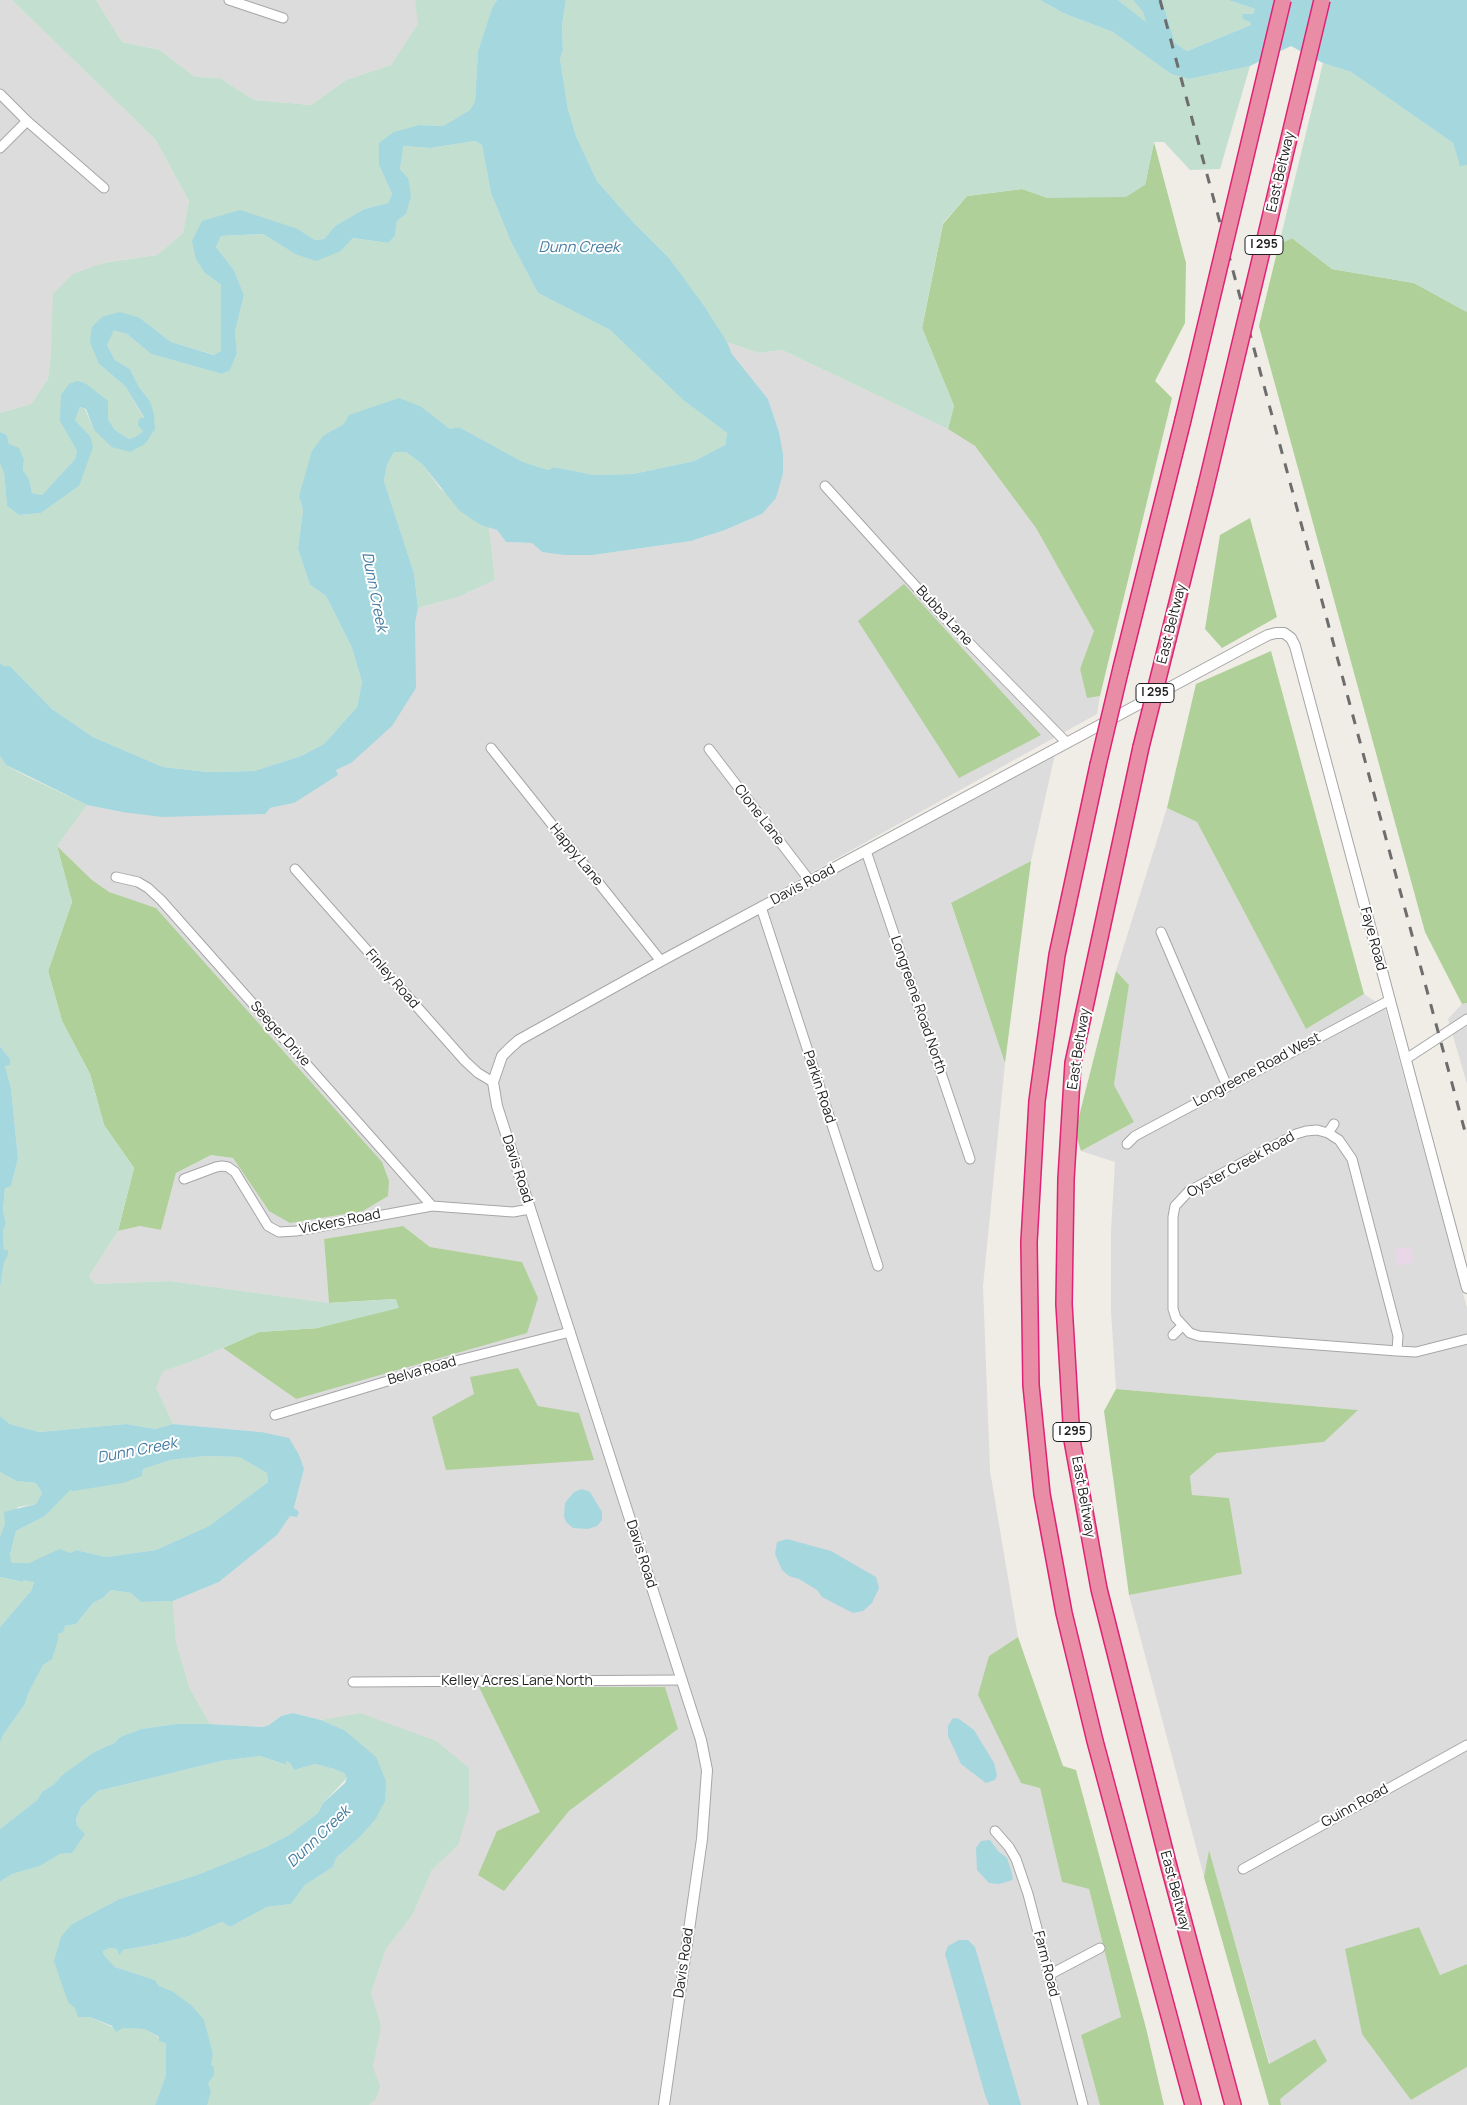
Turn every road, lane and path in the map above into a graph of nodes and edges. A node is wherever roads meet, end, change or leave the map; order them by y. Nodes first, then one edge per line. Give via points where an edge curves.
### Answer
1 (230, 0) edge
2 (1283, 0) edge
3 (1322, 0) edge
4 (283, 18) dead end
5 (0, 94) edge
6 (27, 121) junction
7 (0, 148) edge
8 (104, 188) dead end
9 (825, 486) dead end
10 (1247, 646) joint
11 (1067, 743) junction
12 (490, 748) dead end
13 (709, 749) dead end
14 (866, 851) junction
15 (295, 869) dead end
16 (116, 877) dead end
17 (810, 881) junction
18 (762, 908) junction
19 (1161, 932) dead end
20 (661, 961) junction
21 (1390, 1000) junction
22 (1467, 1019) edge
23 (1406, 1059) junction
24 (494, 1082) junction
25 (1228, 1086) junction
26 (1334, 1124) dead end
27 (1328, 1133) junction
28 (1127, 1144) dead end
29 (970, 1159) dead end
30 (184, 1179) dead end
31 (432, 1206) junction
32 (530, 1209) junction
33 (878, 1266) dead end
34 (1467, 1288) edge
35 (1182, 1326) junction
36 (570, 1332) junction
37 (1173, 1334) dead end
38 (1467, 1339) edge
39 (1397, 1351) junction
40 (275, 1415) dead end
41 (682, 1680) junction
42 (353, 1682) dead end
43 (1467, 1744) edge
44 (995, 1831) dead end
45 (1243, 1869) dead end
46 (1100, 1948) dead end
47 (1049, 1975) junction
48 (664, 2105) edge
49 (1083, 2105) edge
50 (1193, 2105) edge
51 (1233, 2105) edge

1 - 4 street
2 - 50 highway, I 295, bridge via 1121,668 1057,955 1037,1101 1029,1242 1032,1385 1042,1494 1064,1613 1097,1751
3 - 51 highway, East Beltway / I 295, bridge via 1141,747 1073,1064 1066,1179 1064,1304 1072,1440 1099,1589
5 - 6 street
6 - 7 street
6 - 8 street
9 - 11 street, Bubba Lane via 939,612
10 - 11 street, Davis Road
10 - 21 street, Faye Road via 1276,633 1284,633 1295,646
11 - 14 street, Davis Road
12 - 20 street, Happy Lane
13 - 17 street, Clone Lane
14 - 17 street, Davis Road
14 - 29 street, Longreene Road North
15 - 24 street, Finley Road via 465,1062
16 - 31 street, Seeger Drive via 138,882 161,900
17 - 18 street, Davis Road
18 - 20 street, Davis Road
18 - 33 street, Parkin Road
19 - 25 street
20 - 24 street, Davis Road via 518,1040 502,1056
21 - 23 street, Faye Road
21 - 25 street, Longreene Road West
22 - 23 street
23 - 34 street, Faye Road
24 - 32 street, Davis Road via 497,1106
25 - 28 street, Longreene Road West via 1135,1136
26 - 27 street
27 - 35 street, Oyster Creek Road via 1311,1131 1296,1134 1190,1191 1174,1206 1172,1309
27 - 39 street via 1338,1140 1352,1159 1398,1336
30 - 31 street, Vickers Road via 216,1167 228,1167 235,1172 268,1226 279,1232
31 - 32 street, Vickers Road via 513,1212
32 - 36 street, Davis Road
35 - 37 street
35 - 39 street via 1199,1336
36 - 40 street, Belva Road via 447,1363
36 - 41 street, Davis Road
38 - 39 street via 1416,1352
41 - 42 street, Kelley Acres Lane North
41 - 48 street, Davis Road via 705,1755 707,1785
43 - 45 street, Guinn Road
44 - 47 street, Farm Road via 1016,1859
46 - 47 street
47 - 49 street, Farm Road

